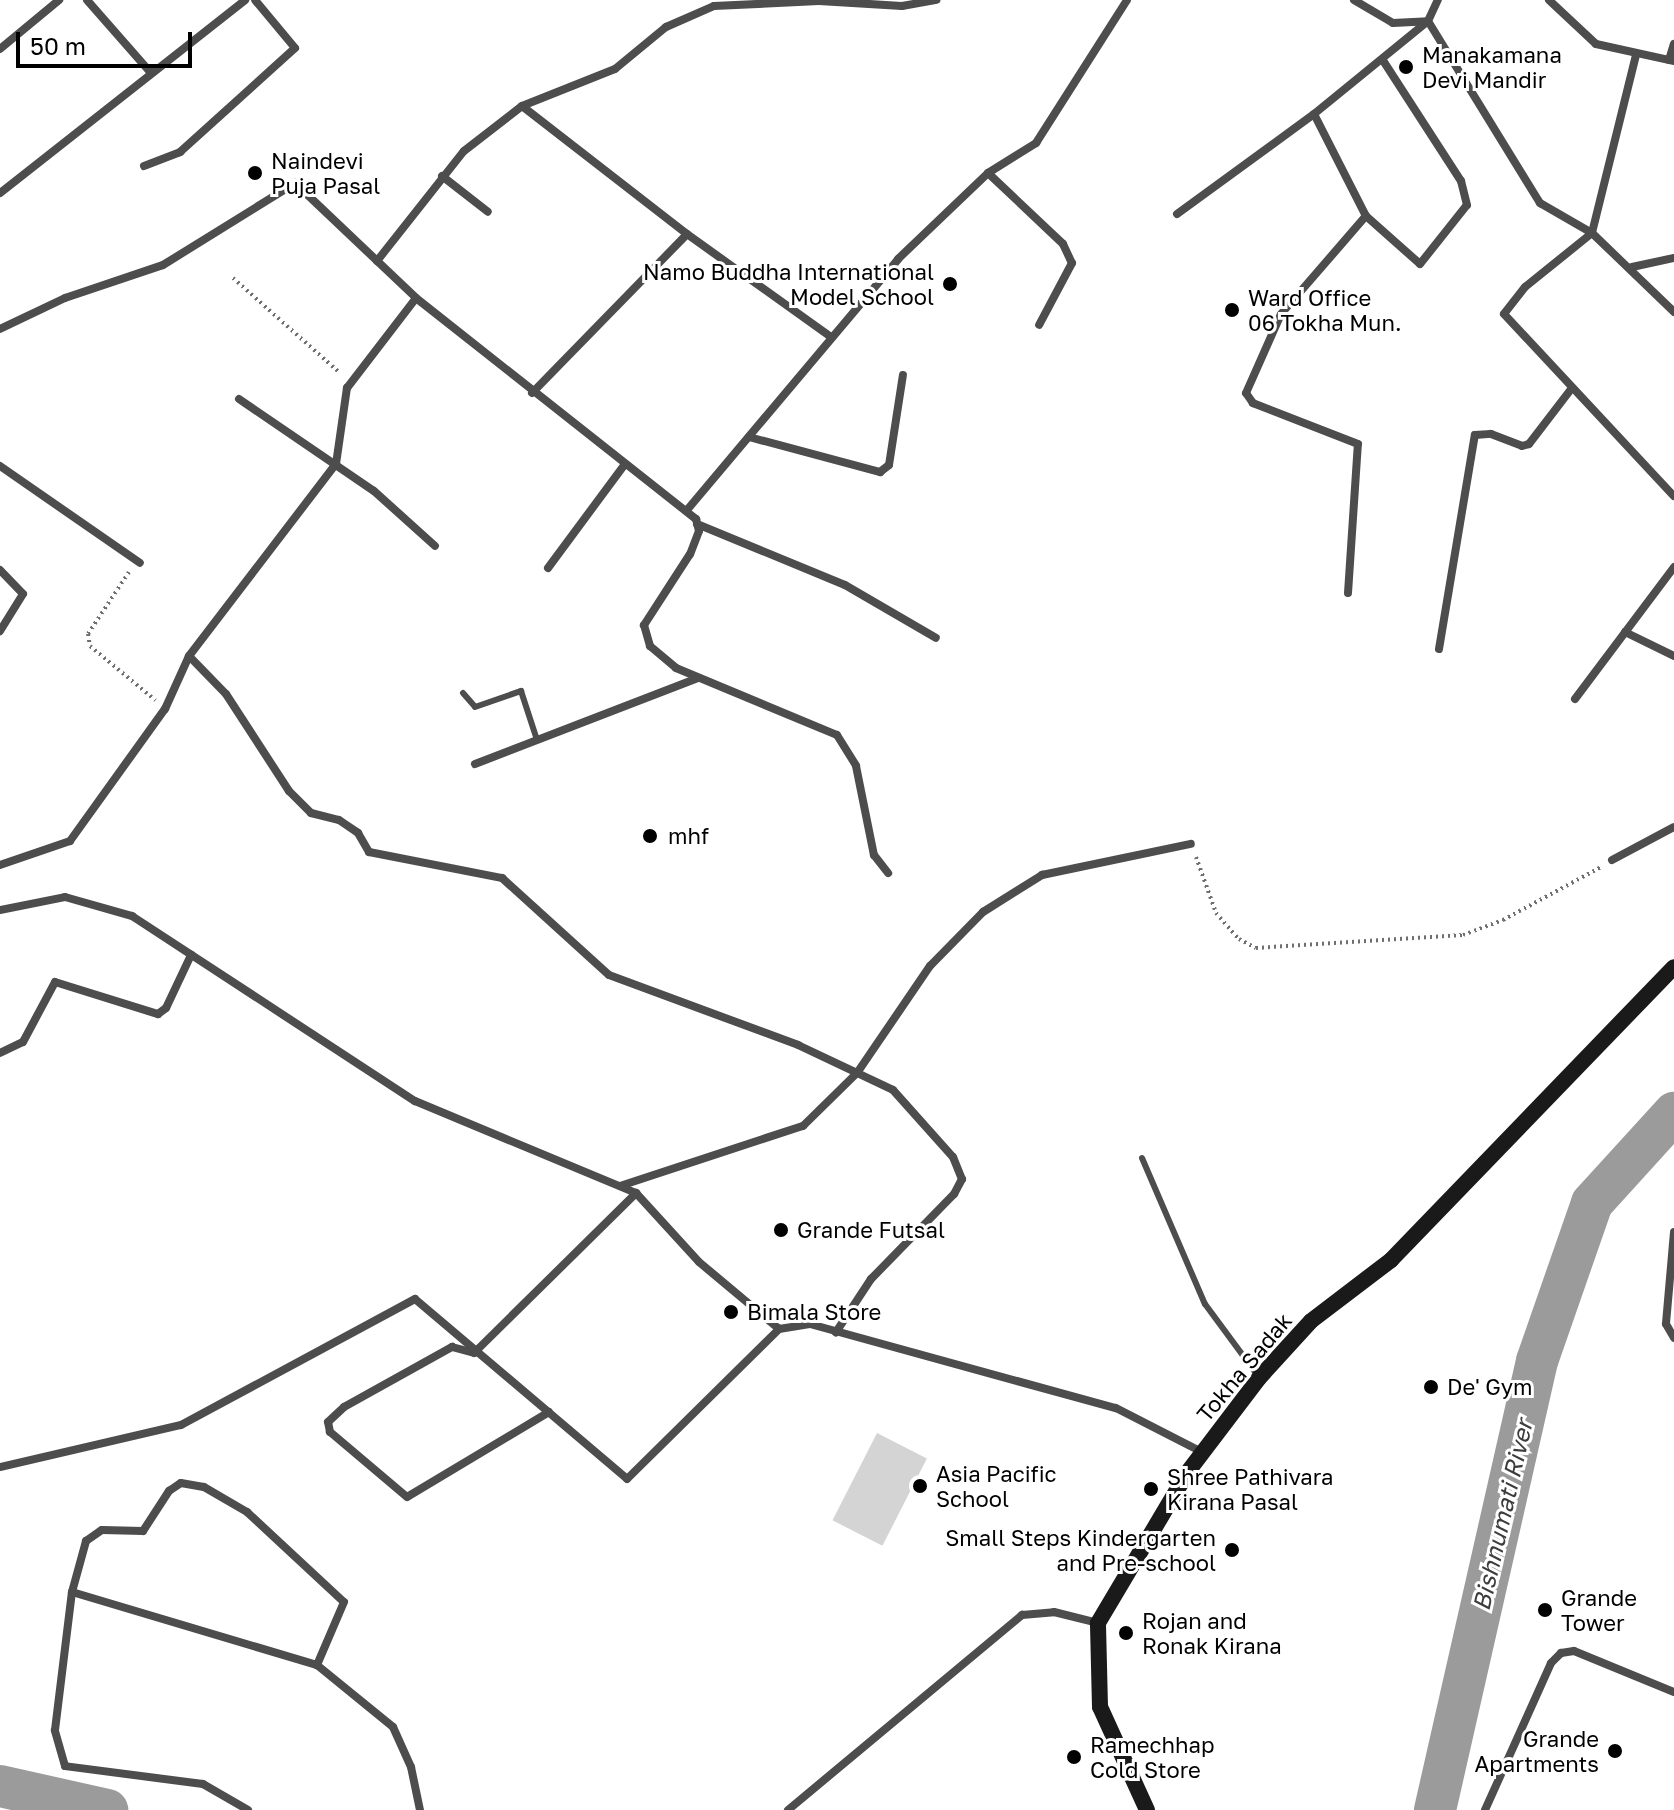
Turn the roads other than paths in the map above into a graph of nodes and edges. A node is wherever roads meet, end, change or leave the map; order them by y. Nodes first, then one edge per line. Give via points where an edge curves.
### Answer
1 (59, 0) edge
2 (87, 0) edge
3 (245, 0) edge
4 (255, 0) edge
5 (936, 0) edge
6 (1127, 0) edge
7 (1354, 0) edge
8 (1438, 0) edge
9 (1549, 0) edge
10 (1428, 21) junction
11 (1674, 44) edge
12 (0, 49) edge
13 (1636, 55) junction
14 (1382, 59) junction
15 (1671, 60) edge
16 (151, 73) junction
17 (522, 106) junction
18 (1314, 114) junction
19 (144, 166) dead end
20 (988, 173) junction
21 (442, 176) junction
22 (0, 193) edge
23 (488, 212) dead end
24 (1177, 214) dead end
25 (1366, 216) junction
26 (1592, 233) junction
27 (687, 234) junction
28 (1674, 258) edge
29 (377, 261) junction
30 (1632, 267) junction
31 (416, 298) junction
32 (1674, 312) edge
33 (1039, 325) dead end
34 (0, 329) edge
35 (832, 338) junction
36 (903, 375) dead end
37 (1572, 388) junction
38 (532, 393) junction
39 (239, 399) dead end
40 (749, 437) junction
41 (336, 464) junction
42 (625, 464) junction
43 (0, 466) edge
44 (1674, 496) edge
45 (687, 510) junction
46 (697, 524) junction
47 (435, 546) dead end
48 (139, 562) road end
49 (1674, 567) edge
50 (548, 568) dead end
51 (0, 570) edge
52 (1348, 593) dead end
53 (0, 631) edge
54 (1625, 632) junction
55 (936, 638) dead end
56 (1439, 649) dead end
57 (189, 656) junction
58 (1674, 656) edge
59 (698, 678) junction
60 (463, 693) dead end
61 (1575, 699) dead end
62 (537, 740) junction
63 (475, 764) dead end
64 (1674, 827) edge
65 (1191, 844) road end
66 (1612, 860) road end
67 (0, 865) edge
68 (888, 873) dead end
69 (0, 910) edge
70 (191, 955) junction
71 (1674, 967) edge
72 (0, 1053) edge
73 (857, 1073) junction
74 (1142, 1158) dead end
75 (619, 1186) junction
76 (636, 1193) junction
77 (1674, 1232) edge
78 (779, 1329) junction
79 (836, 1332) junction
80 (1674, 1338) edge
81 (474, 1353) junction
82 (1259, 1378) junction
83 (549, 1412) junction
84 (1203, 1452) junction
85 (0, 1467) edge
86 (72, 1592) junction
87 (1098, 1623) junction
88 (317, 1665) junction
89 (1674, 1692) edge
90 (248, 1810) edge
91 (420, 1810) edge
92 (788, 1810) edge
93 (1147, 1810) edge
94 (1485, 1810) edge

1 - 12 street
2 - 16 street
3 - 16 street
4 - 19 street via 295,48 180,152
5 - 17 street via 902,6 819,1 714,6 666,27 615,69
6 - 20 street via 1036,143
7 - 10 street via 1393,23
8 - 10 street
9 - 13 street via 1596,44
10 - 14 street
10 - 26 street via 1540,203
11 - 15 street
13 - 15 street
13 - 26 street
14 - 18 street
14 - 25 street via 1461,181 1467,205 1420,264
16 - 22 street
17 - 21 street via 464,151
17 - 27 street
18 - 24 street
18 - 25 street
20 - 33 street via 1063,244 1072,263
20 - 35 street via 898,259
21 - 23 street
21 - 29 street
25 - 52 street via 1302,283 1281,314 1246,393 1253,403 1358,444
26 - 30 street
26 - 37 street via 1525,287 1504,314
27 - 35 street
27 - 38 street
28 - 30 street
29 - 31 street
29 - 34 street via 295,183 163,265 65,298
30 - 32 street
31 - 38 street
31 - 41 street via 351,383
35 - 40 street
36 - 40 street via 889,465 880,472
37 - 44 street
37 - 56 street via 1529,444 1475,435
38 - 42 street
39 - 41 street
40 - 45 street
41 - 47 street
41 - 57 street
42 - 45 street
42 - 50 street
43 - 48 street
45 - 46 street
46 - 55 street via 845,585
46 - 59 street via 690,554 644,625 650,646 659,655
49 - 54 street
51 - 53 street via 23,594
54 - 58 street
54 - 61 street
57 - 67 street via 165,709 70,841
57 - 73 street via 226,694 289,791 311,813 339,820 358,833 369,852 502,878 609,975 798,1045
59 - 62 street
59 - 68 street via 837,735 856,766 874,855
60 - 62 lane via 475,707 521,691
62 - 63 street
64 - 66 street
65 - 73 street via 1042,875 983,912 930,966
69 - 70 street via 65,897 103,905 132,916
70 - 72 street via 166,1008 158,1014 55,982 23,1042
70 - 75 street via 415,1101
71 - 82 main road, Tokha Sadak via 1457,1195 1391,1260 1311,1321
73 - 75 street via 803,1126
73 - 79 street via 893,1090 953,1157 962,1179 954,1194 871,1279
74 - 82 lane via 1205,1304
75 - 76 street
76 - 78 street via 699,1262
76 - 81 street
77 - 80 street via 1666,1324
78 - 79 street via 810,1324
78 - 83 street via 627,1479
79 - 84 street via 1116,1408
81 - 83 street
81 - 83 street via 452,1347 444,1351 344,1407 328,1422 330,1432 407,1497
81 - 85 street via 415,1299 181,1425
82 - 84 main road, Tokha Sadak
84 - 87 main road, Tokha Sadak
86 - 88 street
86 - 88 street via 90,1536 102,1530 143,1531 169,1491 181,1483 204,1487 247,1512 344,1602
86 - 90 street via 55,1730 65,1766 203,1784
87 - 92 street via 1054,1612 1022,1615
87 - 93 main road via 1100,1707
88 - 91 street via 393,1727 411,1767
89 - 94 street via 1574,1651 1561,1653 1551,1663

